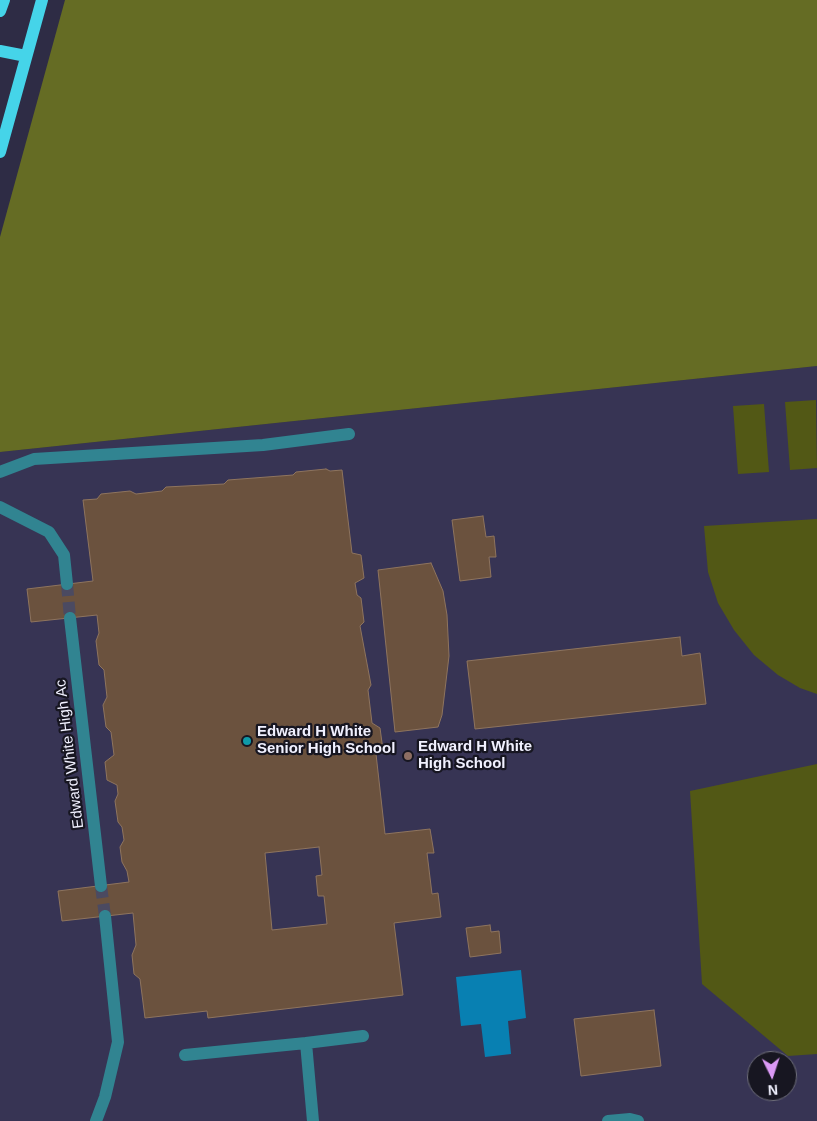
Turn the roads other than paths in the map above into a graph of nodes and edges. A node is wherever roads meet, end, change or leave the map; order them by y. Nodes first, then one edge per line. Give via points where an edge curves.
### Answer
1 (4, 0) edge
2 (42, 0) edge
3 (0, 11) edge
4 (0, 51) edge
5 (26, 56) junction
6 (0, 152) edge
7 (349, 434) dead end
8 (0, 472) edge
9 (0, 506) edge
10 (67, 584) tunnel mouth
11 (70, 618) tunnel mouth
12 (101, 886) tunnel mouth
13 (105, 916) tunnel mouth
14 (363, 1036) dead end
15 (306, 1043) junction
16 (185, 1055) dead end
17 (96, 1121) edge
18 (312, 1121) edge
19 (608, 1121) edge
20 (638, 1121) edge

1 - 3 main road
2 - 5 main road
4 - 5 main road
5 - 6 main road
7 - 8 lane via 263,444 34,459
9 - 10 lane via 49,532 64,555
11 - 12 lane, Edward White High Ac
13 - 17 lane via 118,1042
14 - 15 lane
15 - 16 lane
15 - 18 lane
19 - 20 lane via 630,1118

